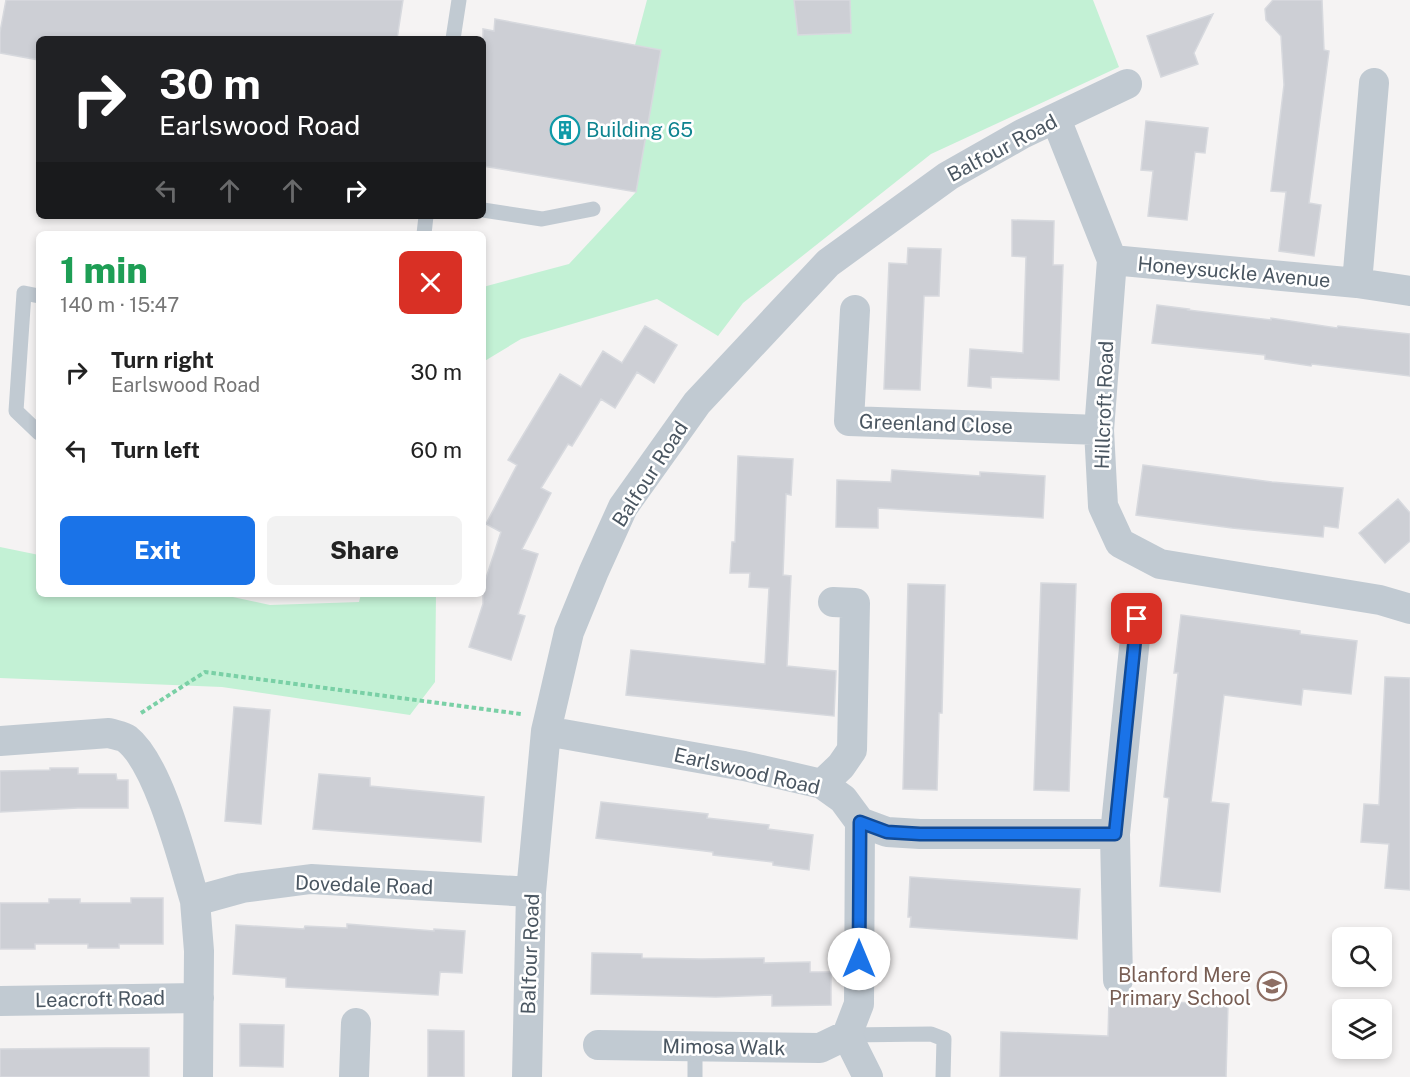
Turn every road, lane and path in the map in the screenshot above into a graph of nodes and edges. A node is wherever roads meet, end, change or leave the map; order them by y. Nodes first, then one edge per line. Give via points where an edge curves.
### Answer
1 (459, 0) edge
2 (453, 36) edge
3 (1374, 83) dead end
4 (1127, 84) dead end
5 (1056, 119) junction
6 (486, 210) edge
7 (593, 210) dead end
8 (1112, 260) junction
9 (1357, 284) junction
10 (1410, 291) edge
11 (36, 295) edge
12 (855, 310) dead end
13 (36, 430) edge
14 (1099, 430) junction
15 (833, 602) dead end
16 (1410, 609) edge
17 (1137, 619) dead end
18 (547, 725) junction
19 (109, 733) junction
20 (0, 741) edge
21 (822, 784) junction
22 (860, 822) junction
23 (1115, 834) junction
24 (531, 892) junction
25 (195, 901) junction
26 (1118, 980) dead end
27 (199, 998) junction
28 (0, 1001) edge
29 (356, 1023) dead end
30 (847, 1035) junction
31 (598, 1046) dead end
32 (695, 1047) junction
33 (198, 1077) edge
34 (354, 1077) edge
35 (527, 1077) edge
36 (695, 1077) edge
37 (868, 1077) edge
38 (943, 1077) edge

1 - 2 lane
3 - 9 street, Honeysuckle Avenue
4 - 5 street, Balfour Road
5 - 8 street, Hillcroft Road
5 - 18 street, Balfour Road via 948,176 828,263 697,403 623,507 613,528 569,632
6 - 7 lane via 542,219
8 - 9 street, Honeysuckle Avenue
8 - 14 street, Hillcroft Road
9 - 10 street, Honeysuckle Avenue
11 - 13 lane via 24,293 16,411
12 - 14 street, Greenland Close via 849,421
14 - 16 street, Hillcroft Road via 1103,506 1120,543 1160,564 1380,600
15 - 21 street via 855,603 852,750
17 - 23 street
18 - 19 path via 205,672
18 - 21 street, Earlswood Road
18 - 24 street, Balfour Road
19 - 20 street
19 - 25 street via 126,738 162,795
21 - 22 street, Earlswood Road via 843,799
22 - 23 street via 887,832 920,834
22 - 30 street via 859,1004
23 - 26 street
24 - 25 street, Dovedale Road via 311,879 242,888
24 - 35 street, Balfour Road
25 - 27 street
27 - 28 street, Leacroft Road
27 - 33 street
29 - 34 street
30 - 32 street, Mimosa Walk via 820,1048
30 - 37 street
30 - 38 lane via 931,1034 944,1039
31 - 32 street, Mimosa Walk
32 - 36 lane

